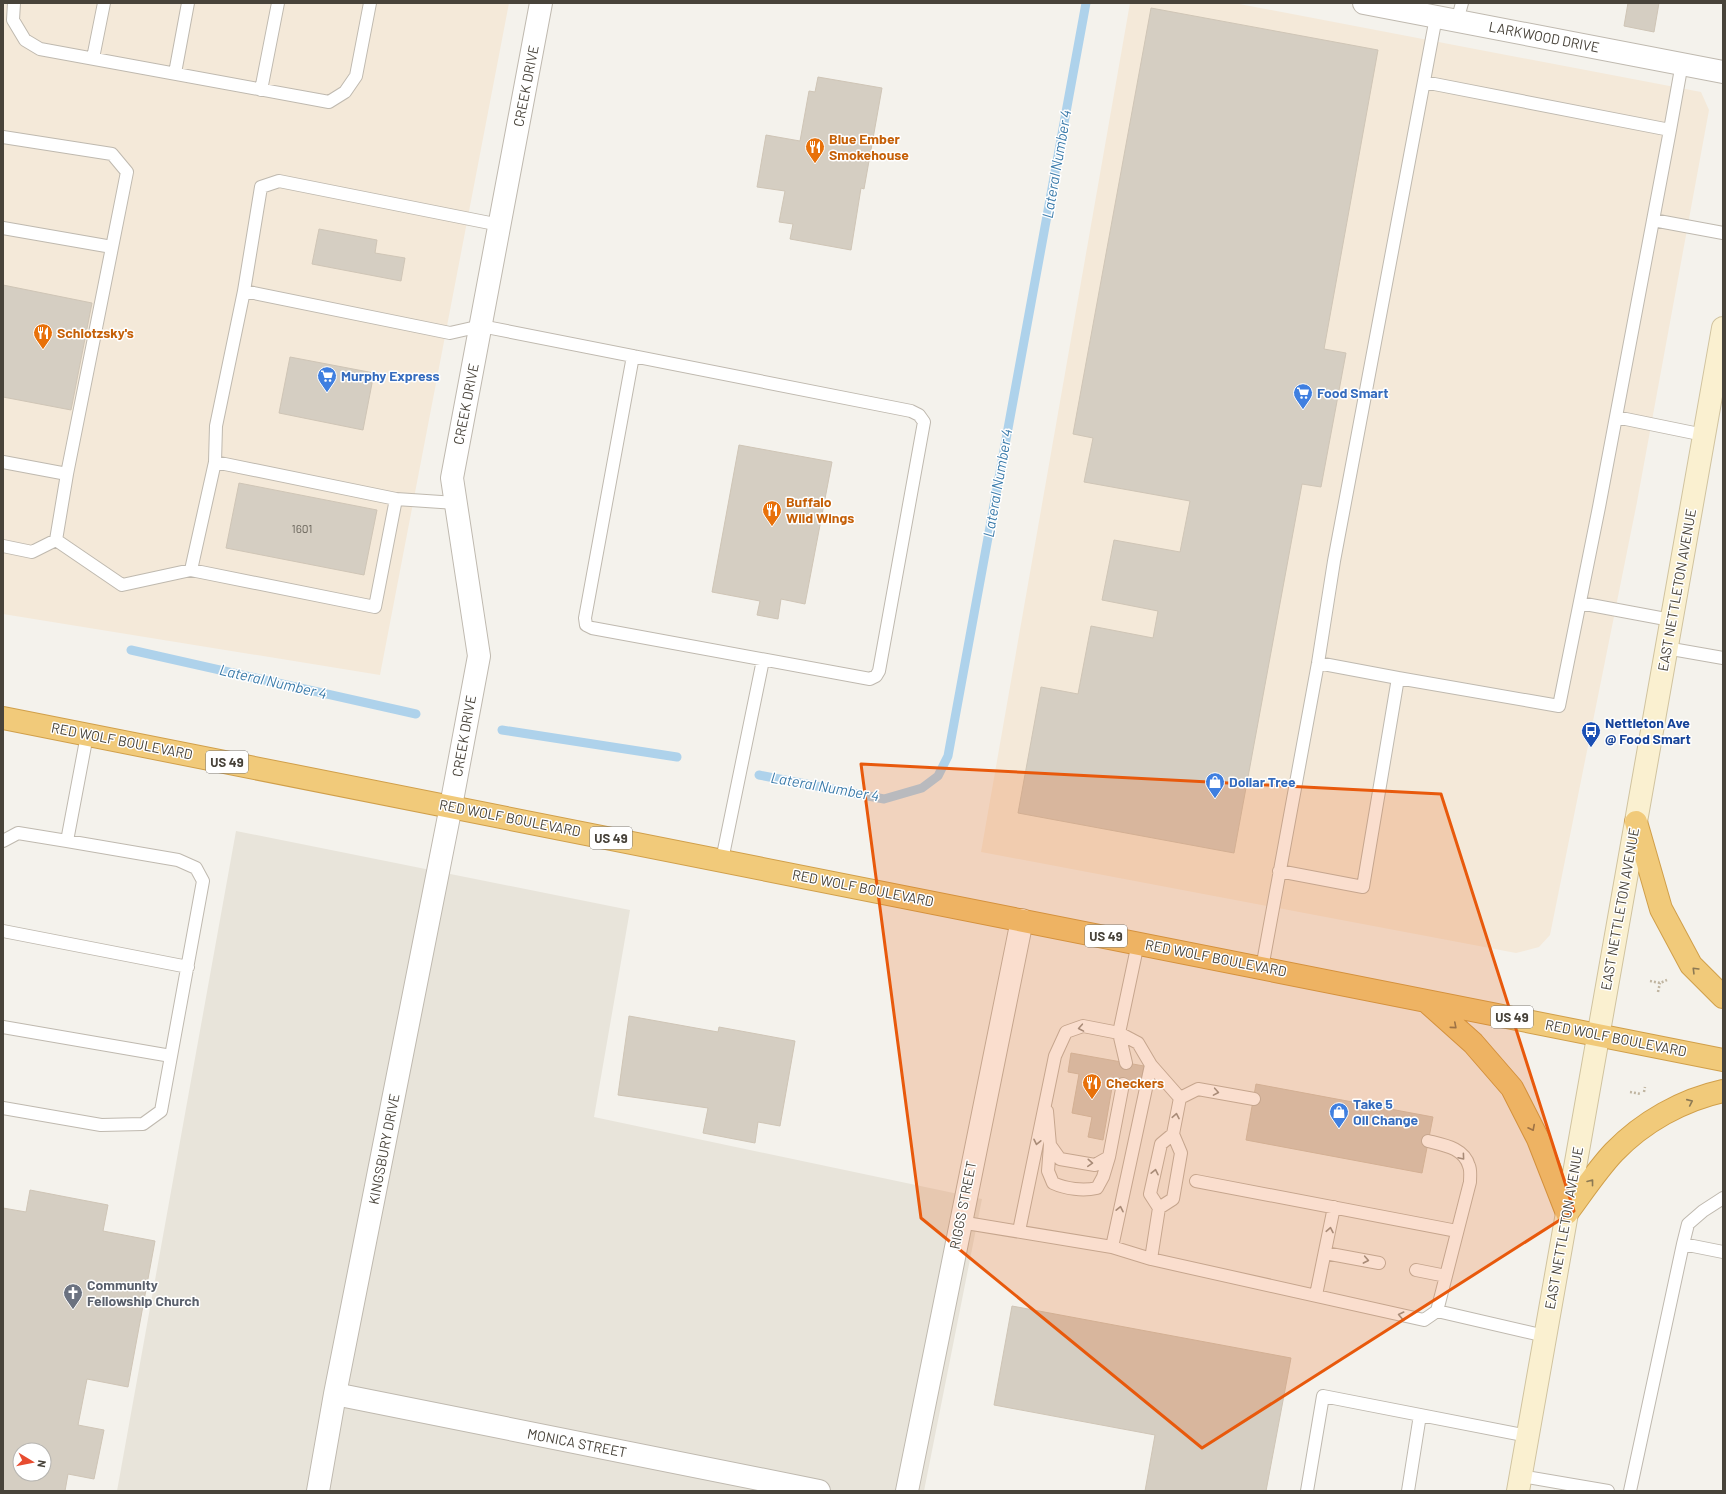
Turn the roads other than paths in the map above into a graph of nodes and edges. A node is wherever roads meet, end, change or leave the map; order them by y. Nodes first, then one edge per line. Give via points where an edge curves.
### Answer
1 (14, 3) edge
2 (104, 3) edge
3 (188, 3) edge
4 (278, 3) edge
5 (370, 3) edge
6 (542, 3) edge
7 (1364, 3) edge
8 (1459, 12) edge
9 (1436, 17) junction
10 (94, 58) junction
11 (1682, 63) junction
12 (1723, 72) edge
13 (175, 73) junction
14 (1424, 82) junction
15 (261, 90) junction
16 (1670, 130) junction
17 (3, 137) edge
18 (1653, 220) junction
19 (500, 225) junction
20 (3, 228) edge
21 (1723, 233) edge
22 (112, 247) junction
23 (244, 292) junction
24 (480, 326) junction
25 (1722, 340) edge
26 (633, 356) junction
27 (1616, 417) junction
28 (1704, 435) junction
29 (3, 462) edge
30 (215, 462) junction
31 (67, 474) junction
32 (396, 499) junction
33 (456, 503) junction
34 (56, 540) junction
35 (3, 546) edge
36 (191, 570) junction
37 (1580, 603) junction
38 (1671, 620) junction
39 (1666, 648) junction
40 (1723, 658) edge
41 (763, 660) junction
42 (1318, 663) junction
43 (1398, 678) junction
44 (3, 718) edge
45 (87, 734) junction
46 (451, 806) junction
47 (1636, 822) junction
48 (3, 841) edge
49 (67, 841) junction
50 (722, 860) junction
51 (1279, 871) junction
52 (1022, 920) junction
53 (3, 931) edge
54 (1138, 943) junction
55 (188, 967) junction
56 (1262, 968) junction
57 (1723, 998) edge
58 (1425, 1000) junction
59 (3, 1027) edge
60 (1119, 1033) junction
61 (1598, 1035) junction
62 (171, 1056) junction
63 (1723, 1060) edge
64 (1126, 1063) dead end
65 (1151, 1064) junction
66 (1123, 1084) dead end
67 (1723, 1091) edge
68 (1046, 1098) junction
69 (1180, 1098) junction
70 (1254, 1099) dead end
71 (3, 1108) edge
72 (1173, 1134) junction
73 (1428, 1140) dead end
74 (1050, 1145) junction
75 (1109, 1157) junction
76 (1196, 1181) dead end
77 (1723, 1198) edge
78 (1334, 1207) junction
79 (1159, 1208) junction
80 (1567, 1213) junction
81 (960, 1222) junction
82 (1019, 1231) junction
83 (1457, 1231) junction
84 (1683, 1244) junction
85 (1112, 1247) junction
86 (1723, 1252) edge
87 (1325, 1253) junction
88 (1152, 1259) junction
89 (1378, 1263) dead end
90 (1416, 1270) dead end
91 (1446, 1276) junction
92 (1316, 1296) junction
93 (1437, 1311) junction
94 (1545, 1336) junction
95 (335, 1394) junction
96 (1420, 1415) junction
97 (1528, 1436) junction
98 (1519, 1483) edge
99 (318, 1491) edge
100 (819, 1491) edge
101 (907, 1491) edge
102 (1307, 1491) edge
103 (1408, 1491) edge
104 (1608, 1491) edge
105 (1630, 1491) edge

1 - 10 lane via 13,20 25,40 40,48
2 - 10 lane
3 - 13 lane
4 - 15 lane
5 - 15 lane via 356,76 345,92 329,102
6 - 19 street, CREEK DRIVE
7 - 9 street, LARKWOOD DRIVE
8 - 9 street, LARKWOOD DRIVE
8 - 11 street, LARKWOOD DRIVE
9 - 14 lane
10 - 13 lane
11 - 12 street, LARKWOOD DRIVE
11 - 16 lane
13 - 15 lane
14 - 16 lane
14 - 42 lane
16 - 18 lane
17 - 22 lane via 112,154 127,172
18 - 21 lane
18 - 27 lane
19 - 23 lane via 279,181 261,187
19 - 24 street, CREEK DRIVE
20 - 22 lane
22 - 31 lane
23 - 24 lane via 450,333
23 - 30 lane via 216,426
24 - 26 lane
24 - 33 street, CREEK DRIVE via 452,478
25 - 28 main road, EAST NETTLETON AVENUE
26 - 41 lane via 585,618 586,625
26 - 41 lane via 911,411 919,415 924,422 879,671 876,676 870,679
27 - 28 lane
27 - 37 lane
28 - 38 main road, EAST NETTLETON AVENUE
29 - 31 lane
30 - 32 lane
30 - 36 lane
31 - 34 lane
32 - 33 lane
32 - 36 lane via 375,607
33 - 46 street, CREEK DRIVE via 478,656
34 - 35 lane via 32,552
34 - 36 lane via 122,585
37 - 38 lane
37 - 43 lane via 1559,706
38 - 39 main road, EAST NETTLETON AVENUE
39 - 40 lane
39 - 47 main road, EAST NETTLETON AVENUE
41 - 50 lane
42 - 43 lane
42 - 51 lane
43 - 51 lane via 1363,887
44 - 45 highway, RED WOLF BOULEVARD / US 49
45 - 46 highway, RED WOLF BOULEVARD / US 49
45 - 49 lane
46 - 50 highway, RED WOLF BOULEVARD / US 49
46 - 95 street, KINGSBURY DRIVE
57 -> 47 highway via 1690,966 1661,909
47 - 61 main road, EAST NETTLETON AVENUE
48 - 49 lane via 18,833
49 - 55 lane via 178,860 196,868 203,881
50 - 52 highway, RED WOLF BOULEVARD / US 49
51 - 56 lane
52 - 54 highway, RED WOLF BOULEVARD / US 49
52 - 81 street, RIGGS STREET
53 - 55 lane
54 - 56 highway, RED WOLF BOULEVARD / US 49
54 - 60 lane
55 - 62 lane
56 - 58 highway, RED WOLF BOULEVARD / US 49
58 - 61 highway, RED WOLF BOULEVARD / US 49
58 -> 80 highway via 1474,1043 1512,1088 1538,1139
59 - 62 lane
60 - 64 lane
60 - 65 lane via 1138,1043
60 -> 68 lane via 1083,1026 1066,1032 1055,1056
61 - 63 highway, RED WOLF BOULEVARD / US 49
61 - 80 main road, EAST NETTLETON AVENUE
62 - 71 lane via 160,1111 143,1124 101,1125
65 - 69 lane
85 -> 65 lane
66 - 75 lane
80 -> 67 highway via 1614,1152 1656,1117 1706,1094
68 - 74 lane
68 -> 82 lane
69 -> 70 lane via 1198,1089
72 -> 69 lane
72 - 79 lane via 1181,1153 1173,1199
79 -> 72 lane via 1150,1194 1160,1144
73 -> 83 lane via 1455,1149 1470,1166 1470,1182
74 -> 75 lane via 1060,1159 1095,1165
74 - 75 lane via 1048,1172 1053,1183 1059,1186 1086,1190 1097,1188
76 - 78 lane
77 - 84 lane via 1703,1210 1688,1224
78 - 83 lane
87 -> 78 lane
79 - 88 lane
80 - 94 main road, EAST NETTLETON AVENUE
81 - 82 lane
81 - 101 street, RIGGS STREET
82 - 85 lane
83 - 91 lane
84 - 86 lane
84 - 105 lane
85 - 88 lane
87 -> 89 lane
87 - 92 lane
88 - 92 lane
90 - 91 lane
91 - 93 lane
93 -> 92 lane via 1424,1320
93 - 94 lane
94 - 97 main road, EAST NETTLETON AVENUE
95 - 99 street, KINGSBURY DRIVE
95 - 100 street, MONICA STREET
96 - 97 lane
96 - 102 lane via 1323,1396
96 - 103 lane
97 - 98 main road, EAST NETTLETON AVENUE
98 - 104 lane

